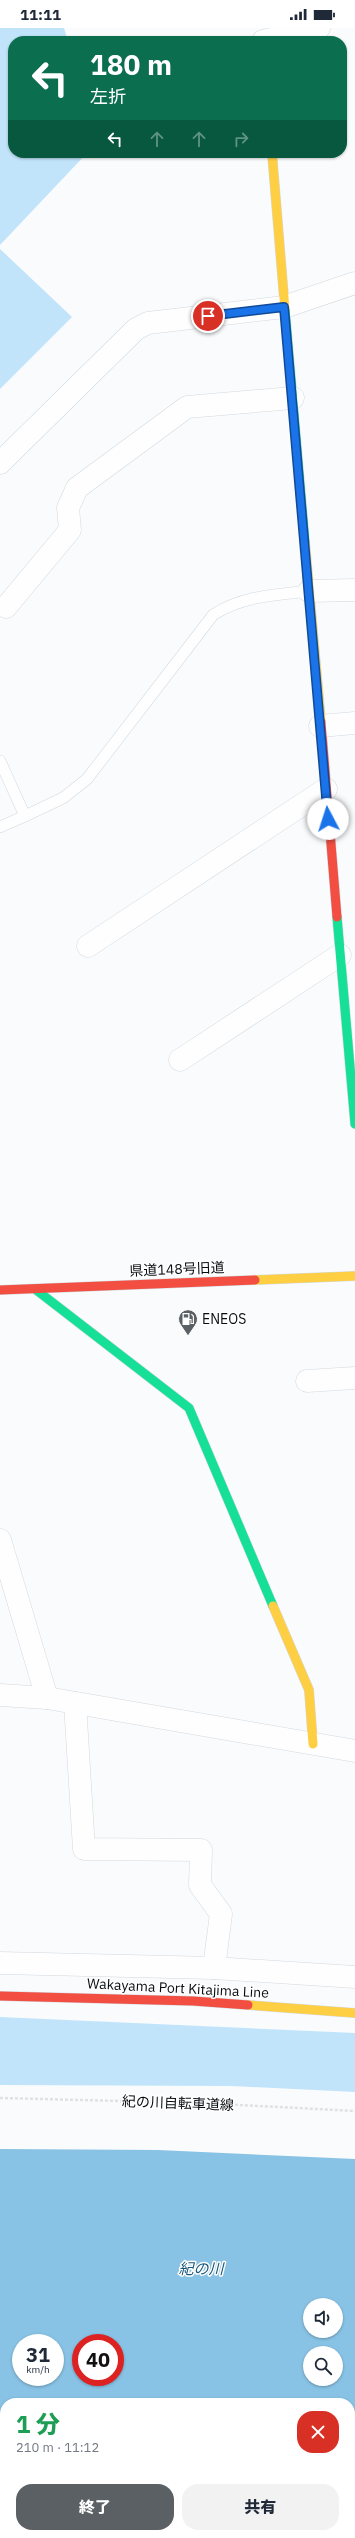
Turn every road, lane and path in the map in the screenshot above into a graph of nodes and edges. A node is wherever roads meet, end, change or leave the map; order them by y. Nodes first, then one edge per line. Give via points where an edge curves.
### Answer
1 (319, 28) edge
2 (285, 36) edge
3 (272, 158) edge
4 (355, 283) edge
5 (284, 307) junction
6 (293, 398) junction
7 (0, 464) edge
8 (355, 590) edge
9 (309, 591) junction
10 (6, 607) dead end
11 (355, 723) edge
12 (320, 726) junction
13 (0, 761) edge
14 (326, 789) junction
15 (25, 816) junction
16 (0, 827) edge
17 (88, 946) dead end
18 (340, 955) junction
19 (180, 1060) dead end
20 (355, 1124) edge
21 (355, 1276) edge
22 (35, 1289) junction
23 (0, 1290) edge
24 (355, 1378) edge
25 (307, 1381) dead end
26 (0, 1540) edge
27 (0, 1695) edge
28 (47, 1698) junction
29 (74, 1703) junction
30 (313, 1744) junction
31 (355, 1751) edge
32 (0, 1963) edge
33 (214, 1968) junction
34 (355, 1977) edge
35 (0, 1996) edge
36 (355, 2013) edge
37 (0, 2098) edge
38 (355, 2112) edge

1 - 2 street
3 - 5 street
4 - 5 street
5 - 6 street
5 - 7 street via 148,323 136,329
6 - 9 street
6 - 10 street via 187,407 77,488 68,508 70,530
8 - 9 street
9 - 12 street
9 - 15 lane via 249,598 230,604 213,615 87,778 63,798
11 - 12 street
12 - 14 street
13 - 15 lane
14 - 17 street
14 - 18 street
15 - 16 lane
18 - 19 street
18 - 20 street
21 - 22 street, 県道148号旧道
22 - 23 street, 県道148号旧道
22 - 30 street via 189,1408 309,1690
24 - 25 street
26 - 28 street
27 - 28 street
28 - 29 street
29 - 30 street
29 - 33 street via 84,1849 201,1850 200,1885 221,1914
30 - 31 street
32 - 33 street
33 - 34 street
35 - 36 street, Wakayama Port Kitajima Line via 193,2002
37 - 38 path, 紀の川自転車道線 via 202,2103

